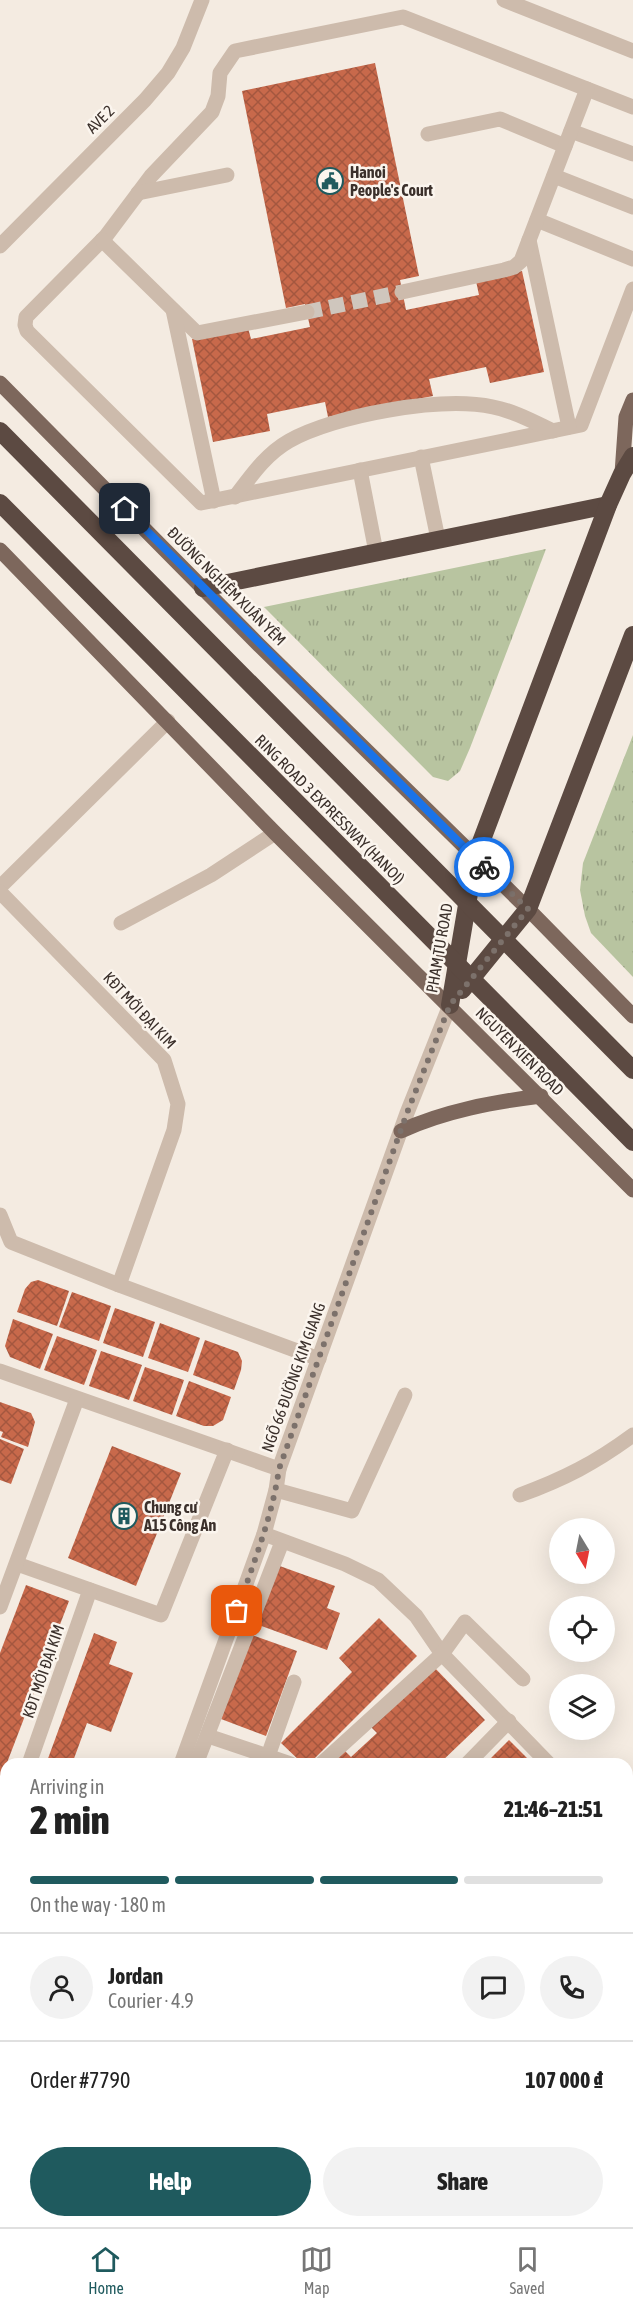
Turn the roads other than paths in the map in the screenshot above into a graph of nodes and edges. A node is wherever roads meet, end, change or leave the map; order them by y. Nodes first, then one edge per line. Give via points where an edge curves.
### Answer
1 (202, 0) edge
2 (504, 0) edge
3 (528, 4) edge
4 (633, 51) edge
5 (588, 89) junction
6 (633, 106) edge
7 (571, 131) junction
8 (428, 134) dead end
9 (565, 146) junction
10 (633, 154) edge
11 (227, 175) dead end
12 (554, 176) junction
13 (138, 193) junction
14 (633, 207) edge
15 (537, 220) junction
16 (102, 240) junction
17 (529, 240) junction
18 (0, 246) edge
19 (633, 259) edge
20 (633, 289) edge
21 (402, 292) tunnel mouth
22 (173, 310) junction
23 (307, 312) tunnel mouth
24 (0, 383) edge
25 (633, 400) edge
26 (575, 426) junction
27 (0, 431) edge
28 (553, 431) junction
29 (633, 456) edge
30 (421, 457) junction
31 (360, 470) junction
32 (621, 474) junction
33 (235, 496) junction
34 (208, 502) junction
35 (0, 503) edge
36 (608, 505) junction
37 (438, 539) junction
38 (0, 550) edge
39 (376, 552) junction
40 (203, 588) junction
41 (633, 635) edge
42 (168, 721) junction
43 (275, 833) junction
44 (475, 858) junction
45 (0, 887) edge
46 (0, 892) edge
47 (528, 909) junction
48 (121, 923) dead end
49 (450, 1005) junction
50 (633, 1016) edge
51 (633, 1070) edge
52 (541, 1096) junction
53 (400, 1131) junction
54 (633, 1142) edge
55 (633, 1190) edge
56 (0, 1215) edge
57 (119, 1285) junction
58 (319, 1359) junction
59 (0, 1371) edge
60 (405, 1395) dead end
61 (77, 1399) junction
62 (633, 1435) edge
63 (227, 1450) junction
64 (279, 1469) junction
65 (276, 1490) junction
66 (520, 1495) dead end
67 (264, 1534) junction
68 (282, 1542) junction
69 (17, 1564) junction
70 (90, 1590) junction
71 (0, 1607) edge
72 (442, 1654) junction
73 (523, 1679) dead end
74 (294, 1682) dead end
75 (509, 1721) junction
76 (208, 1736) junction
77 (268, 1756) junction
78 (31, 1758) edge
79 (183, 1758) edge
80 (199, 1758) edge
81 (274, 1758) edge
82 (328, 1758) edge
83 (473, 1758) edge
84 (543, 1758) edge

1 - 18 street, AVE 2 via 183,48 168,73
2 - 3 street
3 - 4 street
5 - 6 street
5 - 7 street
5 - 13 street via 403,17 235,51 220,73 212,112
7 - 9 street
7 - 10 street
8 - 9 street via 500,119
9 - 12 street
11 - 13 street
12 - 14 street
12 - 15 street
13 - 16 street
15 - 17 street
15 - 19 street
16 - 22 street
16 - 34 street via 26,317 25,325
17 - 21 street via 521,261 514,267
17 - 26 street
20 - 26 street
22 - 23 street via 196,333
22 - 34 street
24 - 40 main road, ĐƯỜNG NGHIÊM XUÂN YÊM
25 - 32 main road via 626,417
26 - 28 street
27 - 51 highway, RING ROAD 3 EXPRESSWAY (HANOI), bridge
28 - 30 street
28 - 33 street via 495,407 463,402 344,420 288,442 263,461
29 - 32 highway
30 - 31 street
30 - 37 street
31 - 33 street
31 - 39 street
32 - 36 highway, PHAM TU ROAD
33 - 34 street
35 - 54 highway, RING ROAD 3 EXPRESSWAY (HANOI), bridge
36 - 37 highway
36 - 44 highway, PHAM TU ROAD
37 - 39 highway
38 - 42 main road
39 - 40 highway
40 - 44 main road, ĐƯỜNG NGHIÊM XUÂN YÊM
41 - 47 highway, PHAM TU ROAD
42 - 43 main road, NGUYEN XIEN ROAD
42 - 45 street
43 - 48 street via 211,875
43 - 49 main road, NGUYEN XIEN ROAD
44 - 47 main road
44 - 49 highway, PHAM TU ROAD
46 - 57 street, KĐT MỚI ĐẠI KIM via 164,1060 178,1104 174,1130
47 - 49 highway, PHAM TU ROAD
47 - 50 main road
49 - 52 main road, NGUYEN XIEN ROAD
49 - 53 street, NGÕ 66 ĐƯỜNG KIM GIANG
52 - 53 main road via 434,1118
52 - 55 main road, NGUYEN XIEN ROAD
53 - 58 street, NGÕ 66 ĐƯỜNG KIM GIANG
56 - 57 street via 11,1242
57 - 58 street
58 - 64 street, NGÕ 66 ĐƯỜNG KIM GIANG
59 - 61 street
60 - 65 street via 352,1511
61 - 63 street
61 - 69 street
62 - 66 street via 594,1463
63 - 64 street
63 - 70 street via 161,1615
64 - 65 street, NGÕ 66 ĐƯỜNG KIM GIANG
65 - 67 street, NGÕ 66 ĐƯỜNG KIM GIANG
67 - 68 street
67 - 79 street, NGÕ 66 ĐƯỜNG KIM GIANG
68 - 72 street via 378,1580 416,1616
68 - 76 street
69 - 70 street
69 - 71 street
70 - 78 street, KĐT MỚI ĐẠI KIM
72 - 73 street via 465,1622
72 - 75 street
72 - 82 street
74 - 77 street
75 - 83 street
75 - 84 street
76 - 77 street
76 - 80 street
77 - 81 street

